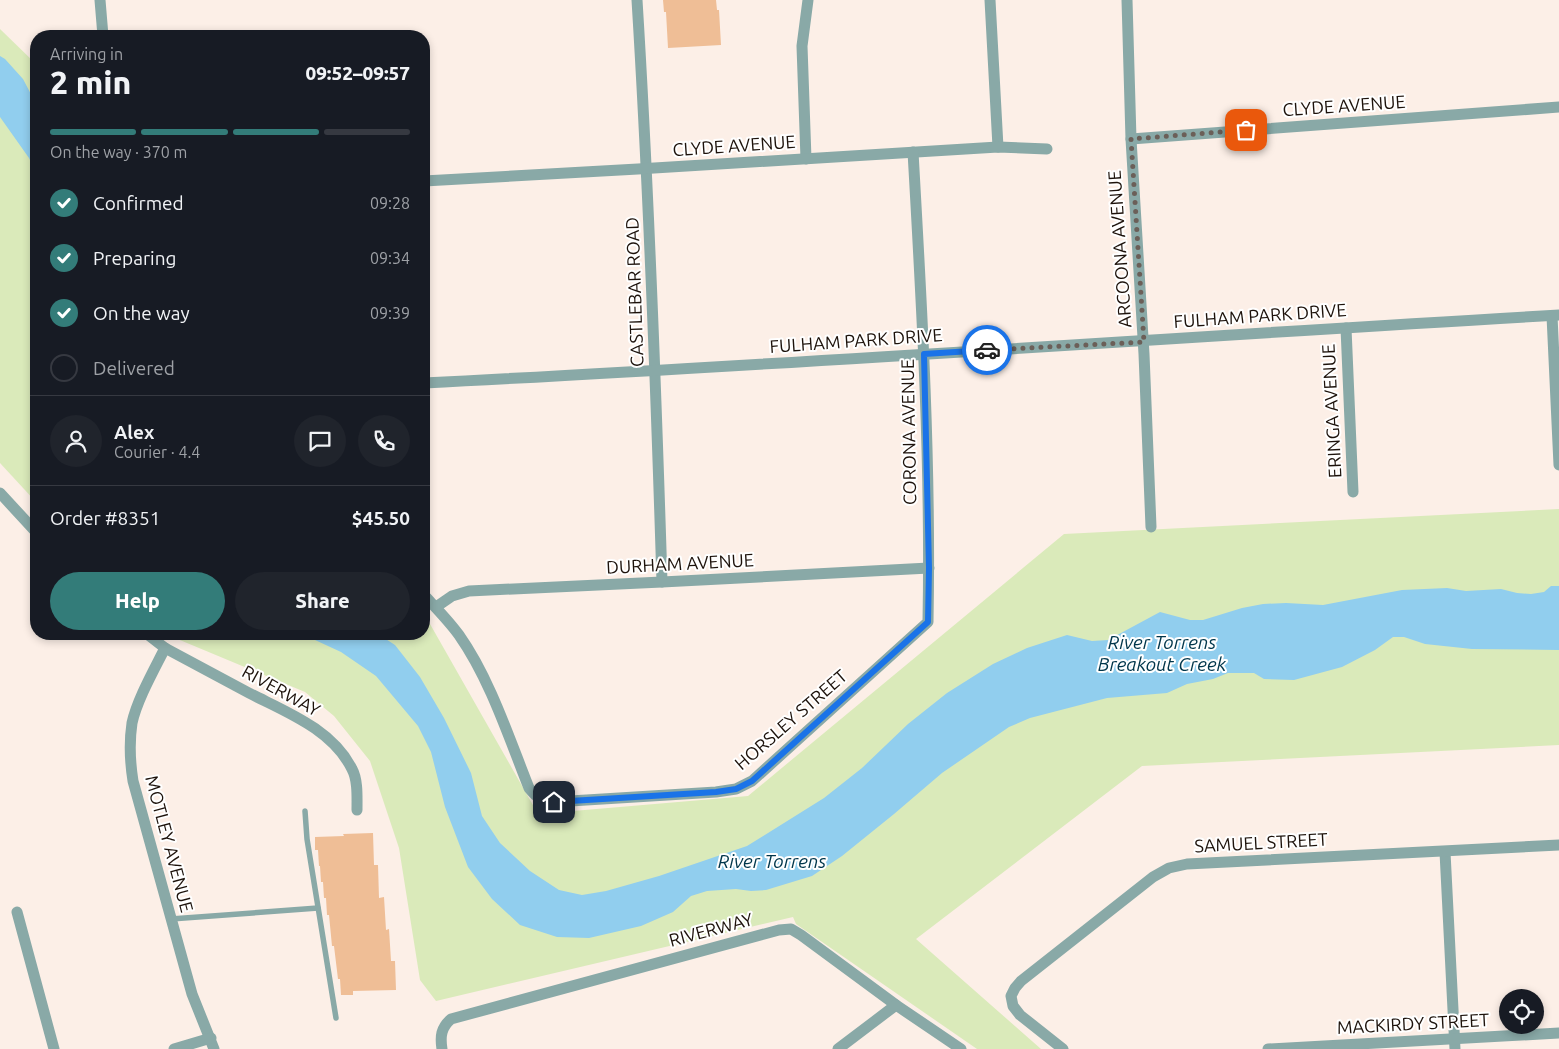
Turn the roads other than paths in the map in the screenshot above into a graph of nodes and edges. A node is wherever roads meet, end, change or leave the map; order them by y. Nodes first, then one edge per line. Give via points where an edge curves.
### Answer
1 (100, 0) edge
2 (637, 0) edge
3 (808, 0) edge
4 (990, 0) edge
5 (1126, 0) edge
6 (102, 30) edge
7 (1559, 107) edge
8 (1131, 139) junction
9 (998, 147) junction
10 (1047, 149) dead end
11 (913, 152) junction
12 (806, 159) junction
13 (647, 169) junction
14 (430, 181) edge
15 (1555, 315) edge
16 (1346, 328) junction
17 (1144, 342) junction
18 (924, 354) junction
19 (656, 372) junction
20 (430, 384) edge
21 (1559, 466) edge
22 (1353, 492) dead end
23 (0, 493) edge
24 (30, 526) edge
25 (1151, 526) dead end
26 (929, 568) junction
27 (662, 582) junction
28 (430, 601) edge
29 (436, 607) junction
30 (928, 622) joint
31 (155, 640) edge
32 (165, 648) junction
33 (357, 810) dead end
34 (305, 811) dead end
35 (1559, 845) edge
36 (1445, 852) junction
37 (318, 908) junction
38 (17, 912) dead end
39 (170, 919) junction
40 (896, 1005) junction
41 (336, 1018) dead end
42 (1559, 1033) edge
43 (212, 1044) edge
44 (1454, 1044) edge
45 (54, 1049) edge
46 (174, 1049) edge
47 (442, 1049) edge
48 (838, 1049) edge
49 (961, 1049) edge
50 (1063, 1049) edge
51 (1268, 1049) edge

1 - 6 street
2 - 13 street, CASTLEBAR ROAD
3 - 12 street via 802,46
4 - 9 street
5 - 8 street, ARCOONA AVENUE
7 - 8 street, CLYDE AVENUE
8 - 17 street, ARCOONA AVENUE
9 - 10 street, CLYDE AVENUE
9 - 11 street, CLYDE AVENUE
11 - 12 street, CLYDE AVENUE
11 - 18 street, CORONA AVENUE
12 - 13 street, CLYDE AVENUE
13 - 14 street, CLYDE AVENUE
13 - 19 street, CASTLEBAR ROAD
15 - 16 street, FULHAM PARK DRIVE
15 - 21 street
16 - 17 street, FULHAM PARK DRIVE
16 - 22 street, ERINGA AVENUE
17 - 18 street, FULHAM PARK DRIVE
17 - 25 street, ARCOONA AVENUE
18 - 19 street, FULHAM PARK DRIVE
18 - 26 street, CORONA AVENUE
19 - 20 street, FULHAM PARK DRIVE
19 - 27 street, CASTLEBAR ROAD
23 - 24 street
26 - 27 street, DURHAM AVENUE
26 - 30 street, CORONA AVENUE
27 - 29 street, DURHAM AVENUE via 469,591 452,596
28 - 29 street
29 - 30 street, HORSLEY STREET via 460,636 485,680 529,788 536,797 554,802 736,789 752,781
31 - 32 street, RIVERWAY
32 - 33 street, RIVERWAY via 312,726 333,743 353,770
32 - 39 street, MOTLEY AVENUE via 133,722 130,756 133,781
34 - 37 lane
35 - 36 street, SAMUEL STREET
36 - 44 street
36 - 50 street, SAMUEL STREET via 1187,864 1169,868 1015,988 1011,996 1020,1015
37 - 39 lane
37 - 41 lane
38 - 45 street
39 - 43 street, MOTLEY AVENUE via 192,994
40 - 47 street, RIVERWAY via 801,935 791,929 778,930 451,1019 443,1026
40 - 48 street
40 - 49 street, RIVERWAY
42 - 44 street, MACKIRDY STREET
43 - 46 street
44 - 51 street, MACKIRDY STREET

